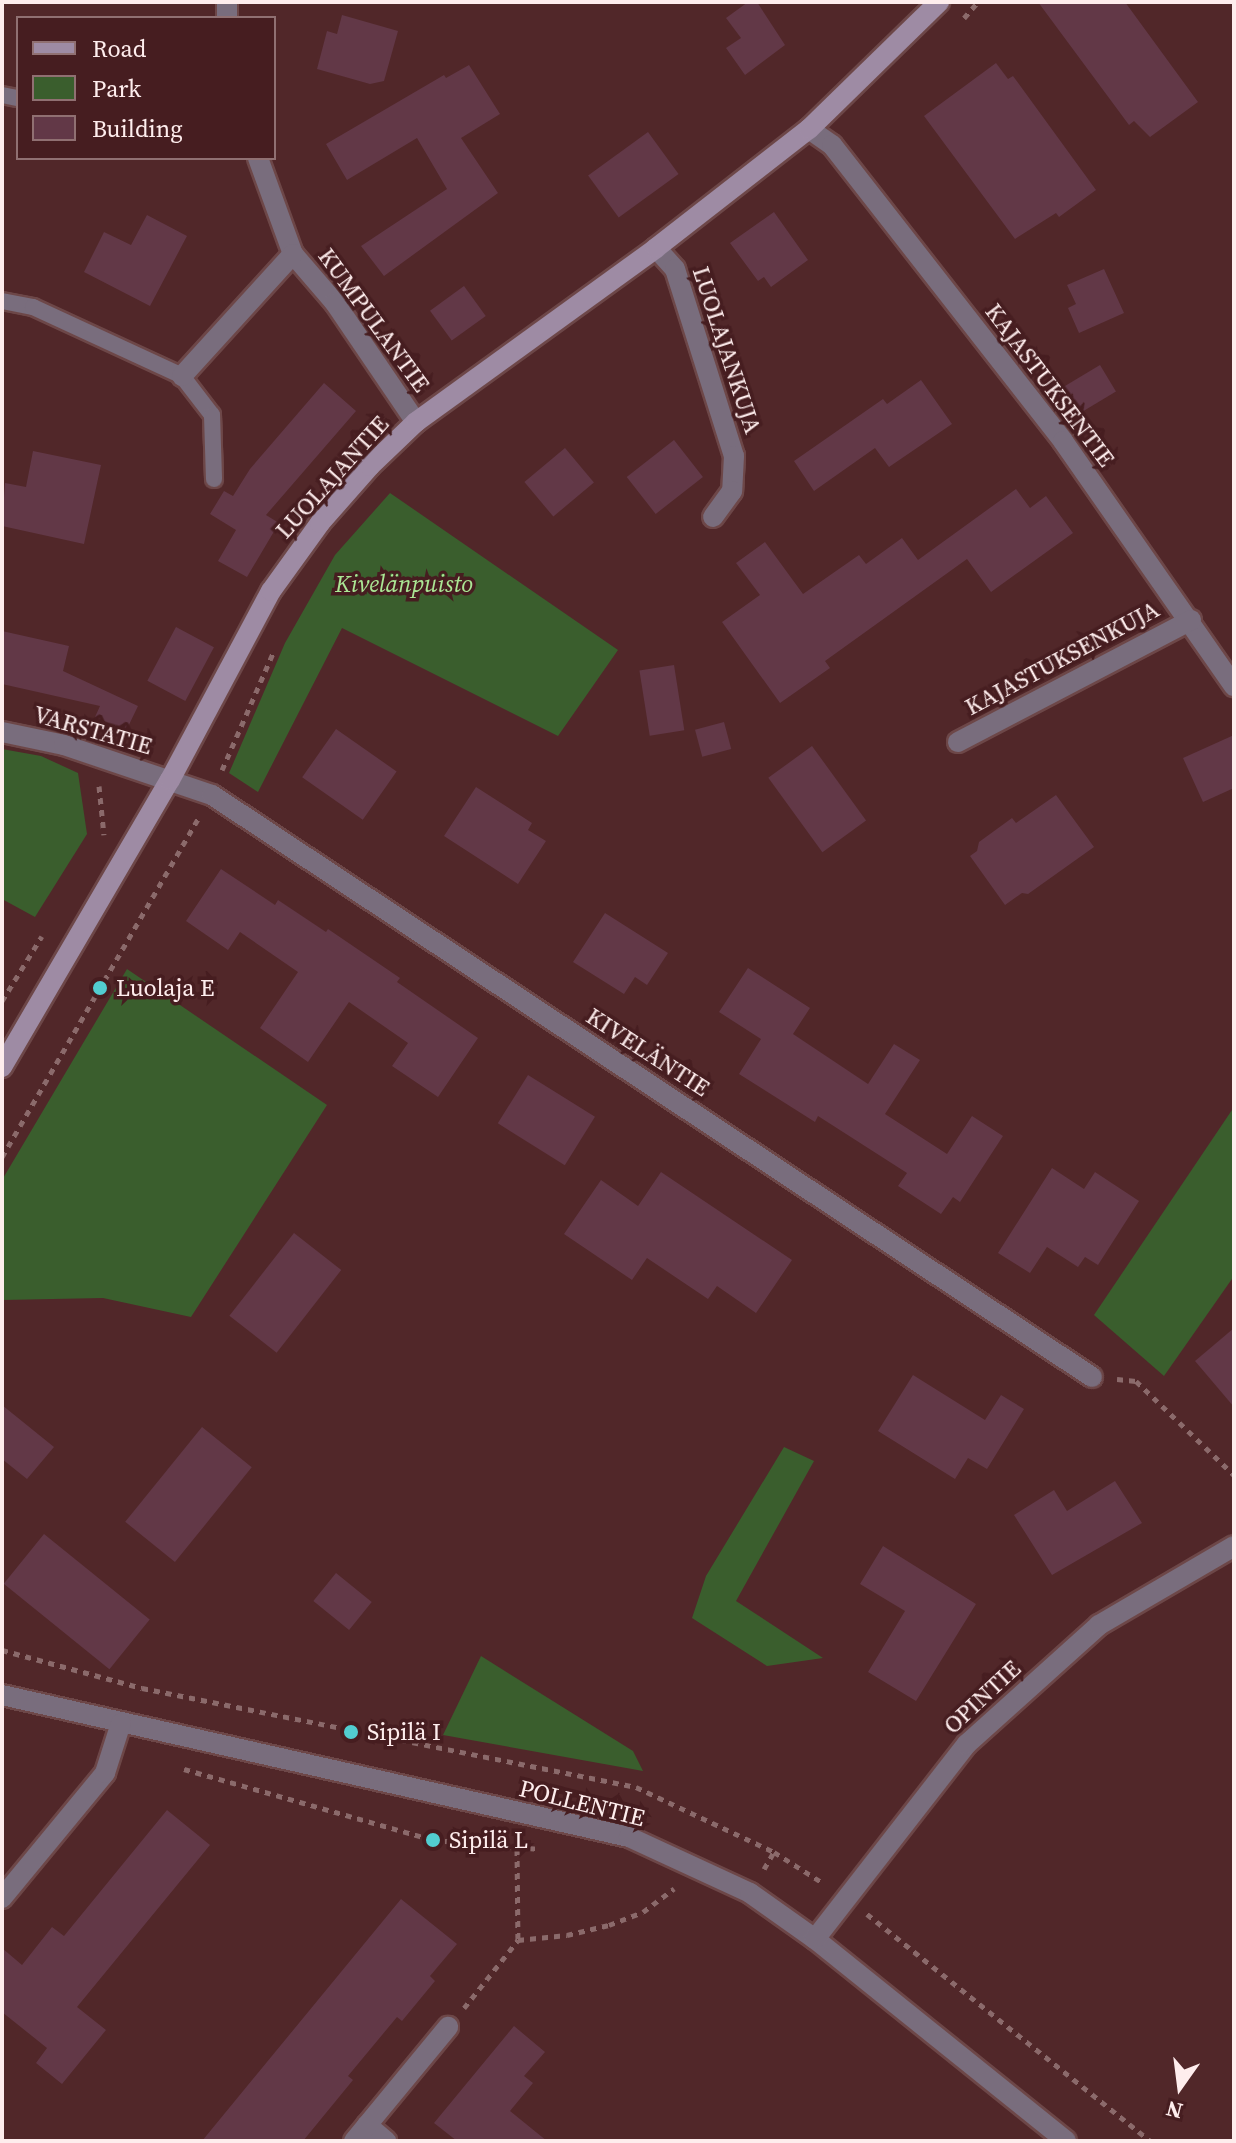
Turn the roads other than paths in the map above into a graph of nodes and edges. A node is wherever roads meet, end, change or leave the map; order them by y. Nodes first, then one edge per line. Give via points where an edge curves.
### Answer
1 (939, 2) edge
2 (809, 129) junction
3 (259, 160) edge
4 (656, 248) junction
5 (293, 254) junction
6 (2, 301) edge
7 (182, 376) junction
8 (416, 422) junction
9 (214, 479) dead end
10 (713, 517) dead end
11 (1191, 620) junction
12 (1234, 686) edge
13 (2, 732) edge
14 (958, 742) dead end
15 (170, 780) junction
16 (2, 1067) edge
17 (1092, 1377) road end
18 (1234, 1546) edge
19 (2, 1695) edge
20 (121, 1723) junction
21 (2, 1898) edge
22 (815, 1939) junction
23 (448, 2027) road end
24 (361, 2133) edge
25 (386, 2141) edge
26 (1066, 2141) edge

1 - 2 main road, LUOLAJANTIE
2 - 4 main road, LUOLAJANTIE
2 - 11 street, KAJASTUKSENTIE via 832,145 1034,404
3 - 5 street, KUMPULANTIE
4 - 8 main road, LUOLAJANTIE
4 - 10 street, LUOLAJANKUJA via 675,269 734,456 732,491
5 - 7 street
5 - 8 street, KUMPULANTIE via 335,303
6 - 7 lane via 33,307
7 - 9 lane via 212,415
8 - 15 main road, LUOLAJANTIE via 320,523 271,591
11 - 12 street, KAJASTUKSENTIE
11 - 14 street, KAJASTUKSENKUJA
13 - 15 street, VARSTATIE via 64,745
15 - 16 main road, LUOLAJANTIE
15 - 17 street, KIVELÄNTIE via 212,795
18 - 22 street, OPINTIE via 1099,1625 967,1744
19 - 20 street, POLLENTIE
20 - 21 street via 105,1773
20 - 22 street, POLLENTIE via 629,1837 750,1893
22 - 26 street, POLLENTIE
23 - 24 street
24 - 25 street

